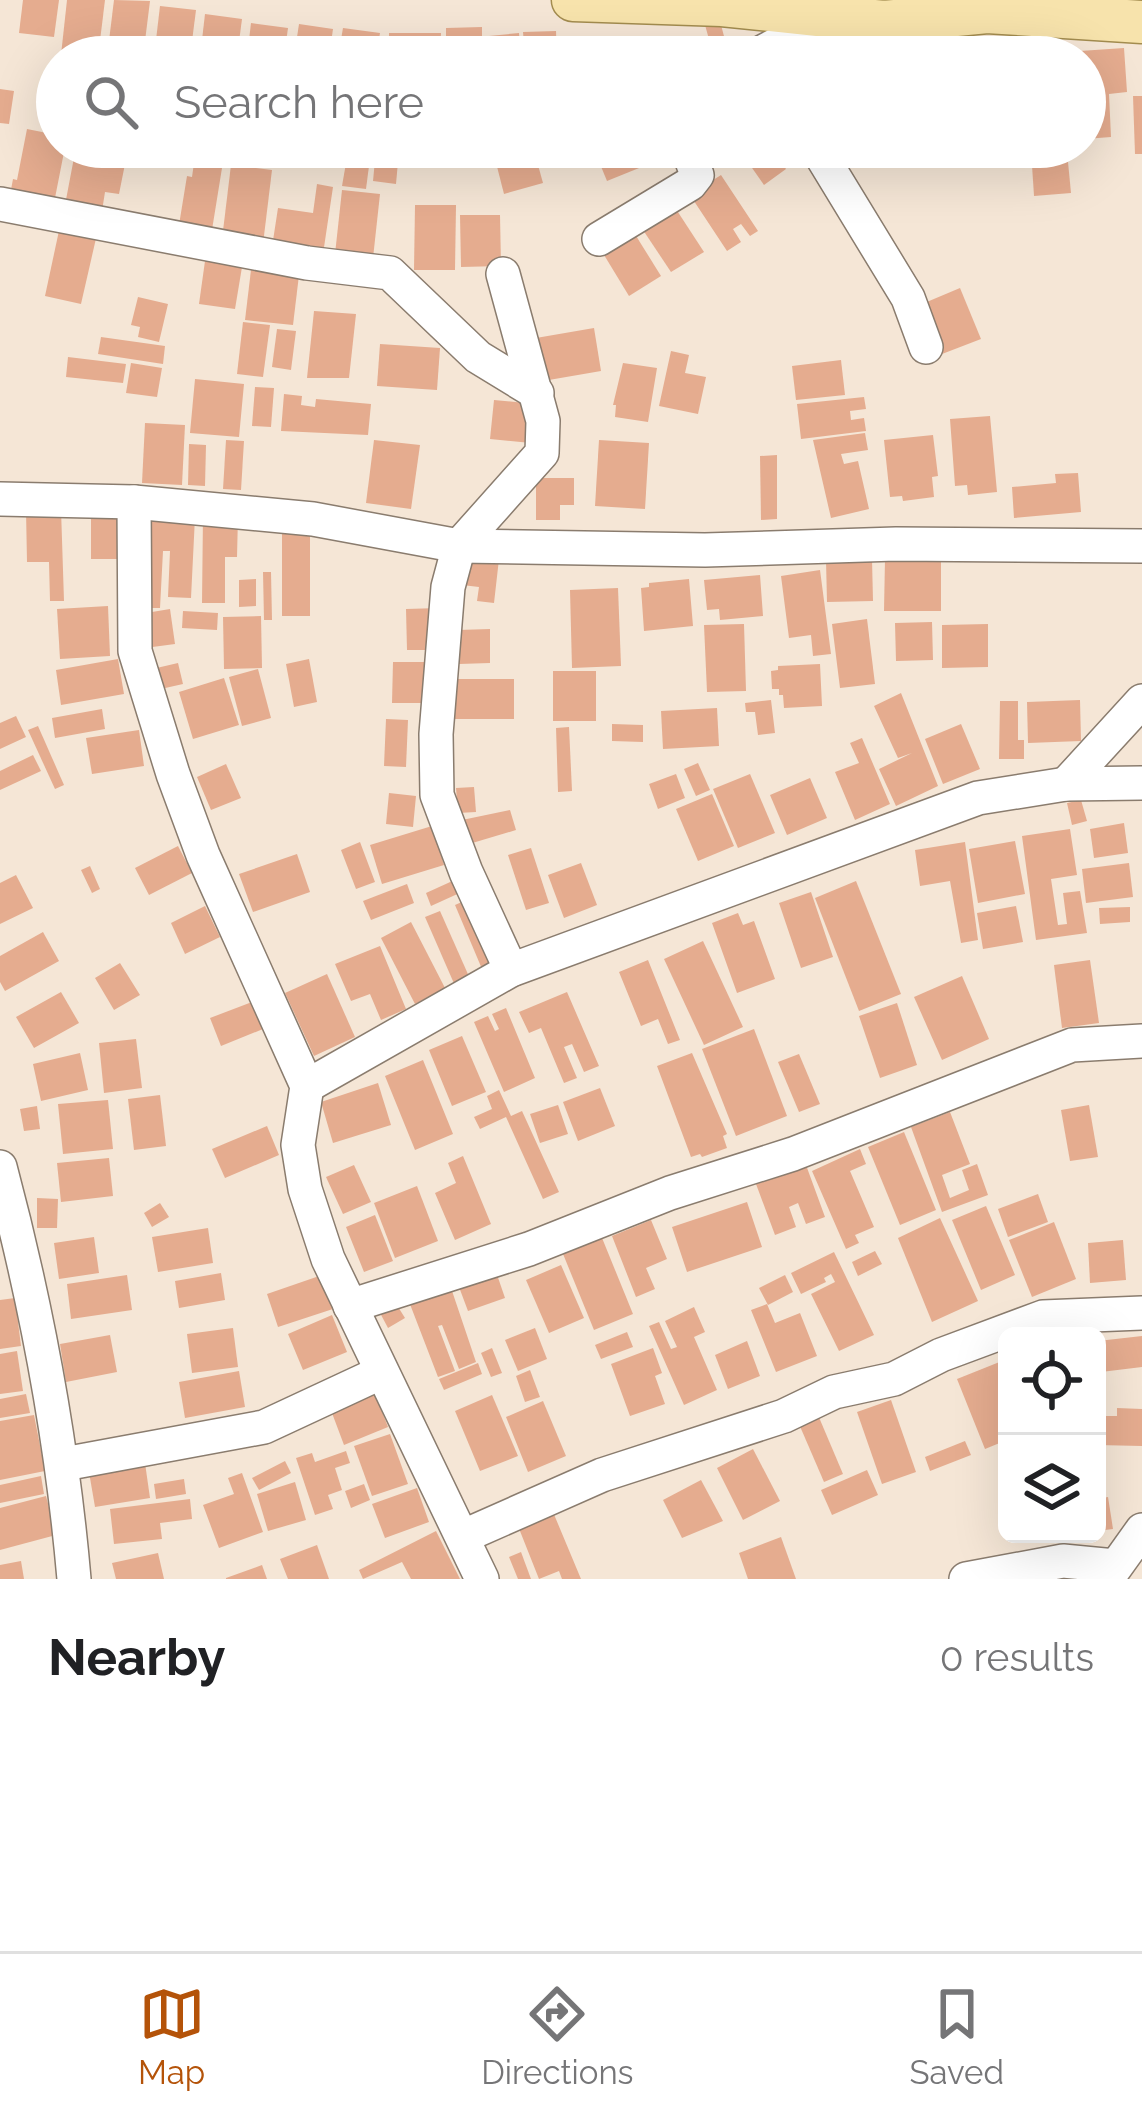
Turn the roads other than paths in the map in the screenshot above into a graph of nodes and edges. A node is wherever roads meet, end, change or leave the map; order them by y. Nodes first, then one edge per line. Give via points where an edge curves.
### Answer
1 (573, 0) edge
2 (723, 3) edge
3 (986, 6) edge
4 (827, 18) junction
5 (1142, 22) edge
6 (795, 36) edge
7 (694, 168) edge
8 (829, 168) edge
9 (0, 204) edge
10 (599, 239) dead end
11 (503, 274) dead end
12 (926, 346) dead end
13 (537, 393) junction
14 (0, 499) edge
15 (134, 502) junction
16 (1142, 546) edge
17 (459, 547) junction
18 (1142, 700) edge
19 (1142, 783) edge
20 (1066, 784) junction
21 (511, 970) junction
22 (1142, 1041) edge
23 (307, 1086) junction
24 (0, 1167) edge
25 (350, 1306) junction
26 (1142, 1313) edge
27 (380, 1373) junction
28 (64, 1464) junction
29 (1142, 1531) edge
30 (464, 1536) junction
31 (1111, 1572) edge
32 (74, 1579) edge
33 (482, 1579) edge
34 (966, 1579) edge

1 - 2 main road
2 - 4 main road
3 - 4 main road via 884,22
3 - 5 main road
4 - 6 street
7 - 10 street via 690,184
8 - 12 street via 908,298
9 - 13 street via 390,273 478,357
11 - 13 street
13 - 17 street via 542,453
14 - 15 street
15 - 17 street via 313,519
15 - 23 street via 135,651 203,855
16 - 17 street
17 - 21 street via 448,586 437,795
18 - 20 street
19 - 20 street
20 - 21 street via 978,798
21 - 23 street
22 - 25 street via 1072,1046 794,1154
23 - 25 street via 298,1145 305,1190
24 - 28 street
25 - 27 street
26 - 30 street via 1043,1318 894,1378 602,1475
27 - 28 street via 263,1427
27 - 30 street
28 - 32 street
29 - 31 street
30 - 33 street
31 - 34 street via 1064,1561

